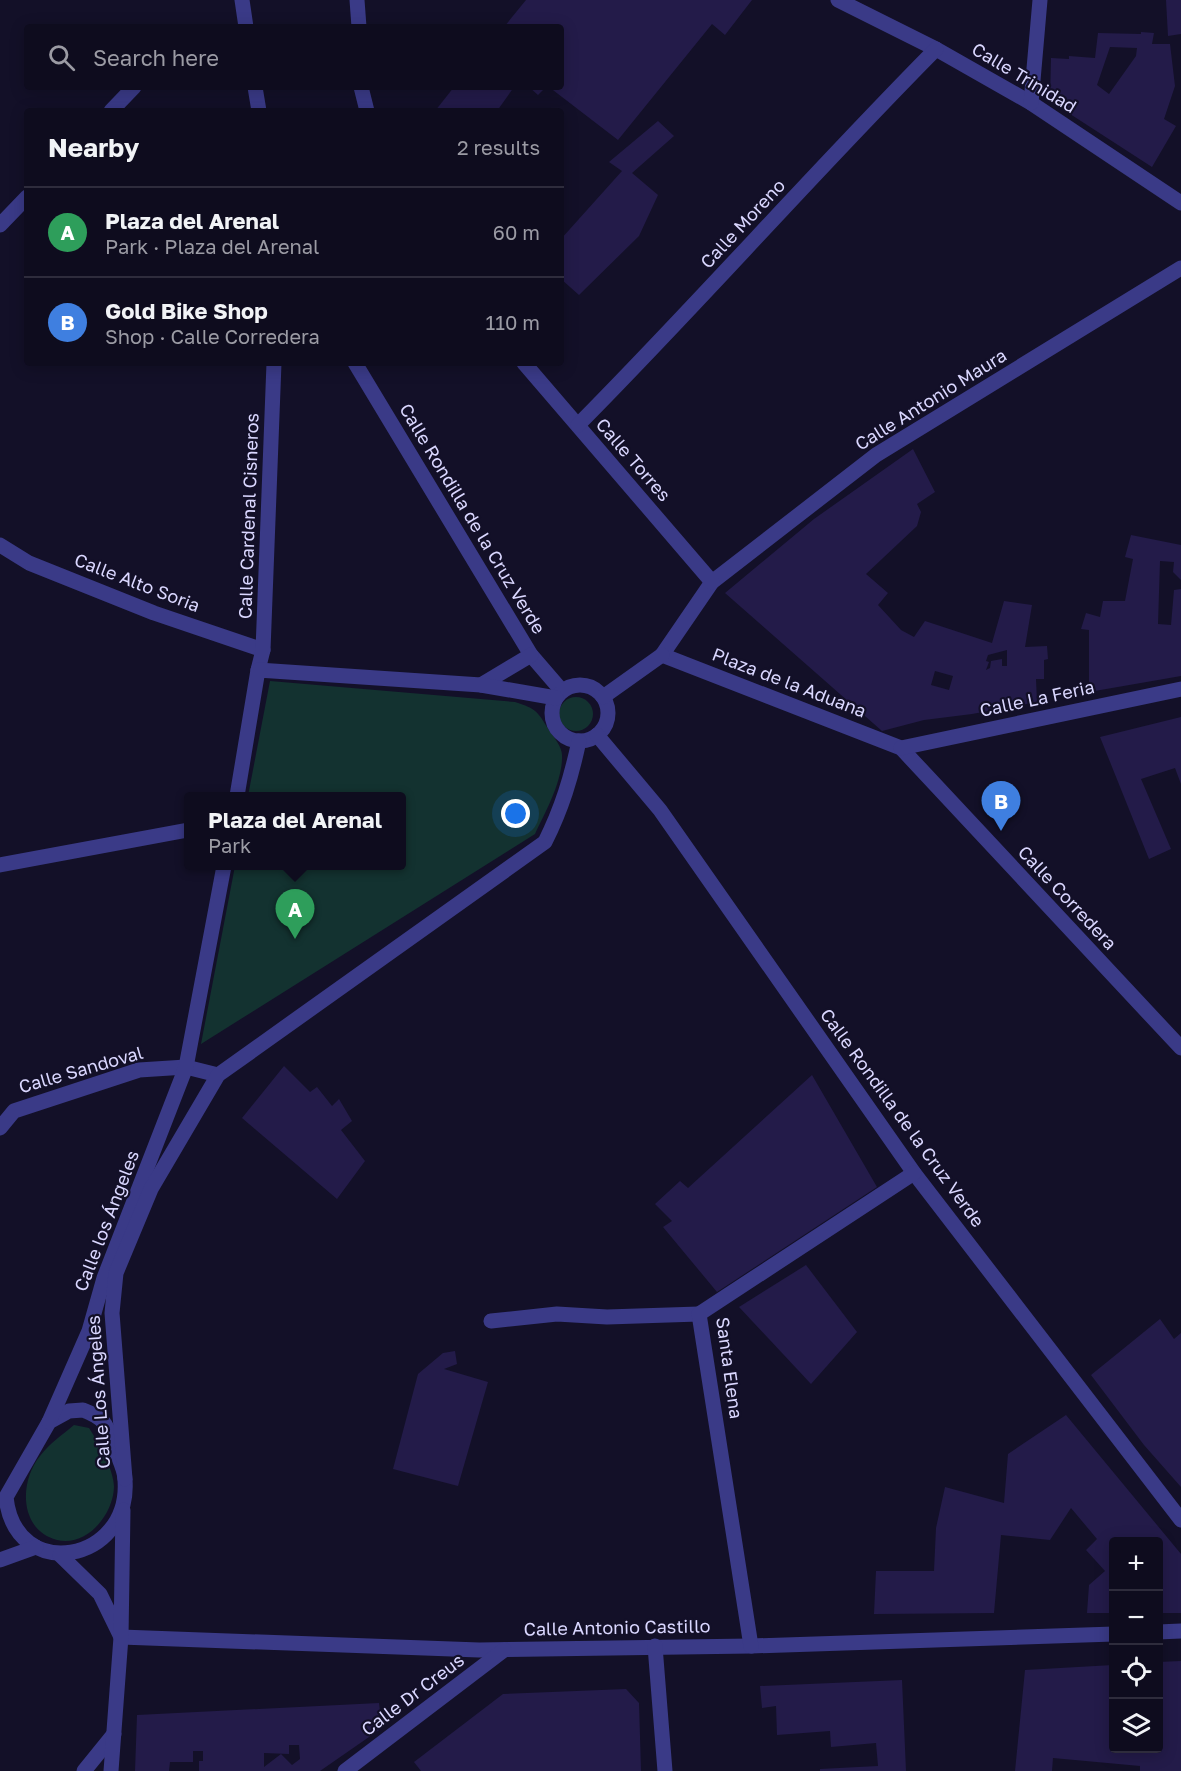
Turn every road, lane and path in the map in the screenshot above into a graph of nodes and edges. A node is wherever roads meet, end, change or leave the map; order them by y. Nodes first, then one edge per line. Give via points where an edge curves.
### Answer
1 (242, 0) edge
2 (357, 0) edge
3 (838, 0) edge
4 (1040, 0) edge
5 (246, 24) edge
6 (358, 24) edge
7 (936, 49) junction
8 (131, 90) edge
9 (256, 90) edge
10 (362, 90) edge
11 (1031, 103) junction
12 (114, 108) edge
13 (258, 108) edge
14 (366, 108) edge
15 (24, 200) edge
16 (1181, 203) edge
17 (0, 225) edge
18 (1181, 268) edge
19 (274, 366) edge
20 (357, 366) edge
21 (527, 366) edge
22 (578, 426) junction
23 (0, 545) edge
24 (712, 582) junction
25 (263, 650) junction
26 (531, 655) junction
27 (662, 655) junction
28 (258, 670) junction
29 (481, 685) junction
30 (1181, 689) edge
31 (559, 695) junction
32 (603, 697) junction
33 (597, 735) junction
34 (579, 741) junction
35 (901, 748) junction
36 (238, 792) edge
37 (184, 831) edge
38 (0, 865) edge
39 (223, 870) edge
40 (1181, 1048) edge
41 (186, 1067) junction
42 (218, 1075) junction
43 (0, 1128) edge
44 (914, 1173) junction
45 (699, 1314) junction
46 (491, 1321) dead end
47 (49, 1422) junction
48 (125, 1479) junction
49 (3, 1502) edge
50 (123, 1506) junction
51 (1181, 1520) edge
52 (36, 1547) junction
53 (60, 1555) junction
54 (0, 1560) edge
55 (1181, 1631) edge
56 (1163, 1632) edge
57 (1109, 1634) edge
58 (121, 1637) junction
59 (655, 1646) junction
60 (751, 1646) junction
61 (504, 1650) junction
62 (114, 1734) junction
63 (84, 1771) edge
64 (111, 1771) edge
65 (345, 1771) edge
66 (665, 1771) edge

1 - 5 street
2 - 6 street
3 - 7 street, Calle Trinidad
4 - 11 street
7 - 11 street, Calle Trinidad
7 - 22 street, Calle Moreno
8 - 12 street
9 - 13 street
10 - 14 street
11 - 16 street, Calle Trinidad
15 - 17 street
18 - 24 street, Calle Antonio Maura via 876,455
19 - 25 street, Calle Cardenal Cisneros
20 - 26 street, Calle Rondilla de la Cruz Verde
21 - 22 street, Calle Torres
22 - 24 street, Calle Torres
23 - 25 street, Calle Alto Soria via 29,562 123,600
24 - 27 street
25 - 28 street, Calle Cardenal Cisneros
26 - 29 street
26 - 31 street, Calle Rondilla de la Cruz Verde
27 - 32 street
27 - 35 street, Plaza de la Aduana
28 - 29 street
28 - 36 street, Calle Cardenal Cisneros
29 - 31 street
30 - 35 street, Calle La Feria
31 - 32 street via 570,687 588,686
31 - 34 street via 553,706 553,722 563,735
32 - 33 street via 606,724
33 - 34 street
33 - 44 street, Calle Rondilla de la Cruz Verde via 660,810
34 - 42 street via 561,810 545,842
35 - 40 street, Calle Corredera
37 - 38 street
39 - 41 street, Calle los Ángeles
41 - 42 street, Calle Sandoval
41 - 43 street, Calle Sandoval via 139,1070 14,1111
41 - 47 street, Calle los Ángeles via 104,1278 89,1331
42 - 48 street, Calle Los Ángeles via 151,1189 116,1273 112,1313
44 - 45 street, Santa Elena
44 - 51 street, Calle Rondilla de la Cruz Verde
45 - 46 street via 557,1314
45 - 60 street, Santa Elena
47 - 48 street via 69,1411 83,1410 99,1416 107,1426
47 - 49 street
48 - 50 street
49 - 52 street via 15,1528
50 - 53 street via 110,1532 101,1539 82,1550
50 - 58 street
52 - 53 street
52 - 54 street
53 - 58 street via 100,1594
55 - 56 street
57 - 60 street, Calle Antonio Castillo
58 - 61 street, Calle Antonio Castillo
58 - 62 street
59 - 60 street, Calle Antonio Castillo
59 - 61 street, Calle Antonio Castillo
59 - 66 street
61 - 65 street, Calle Dr Creus
62 - 63 street
62 - 64 street

